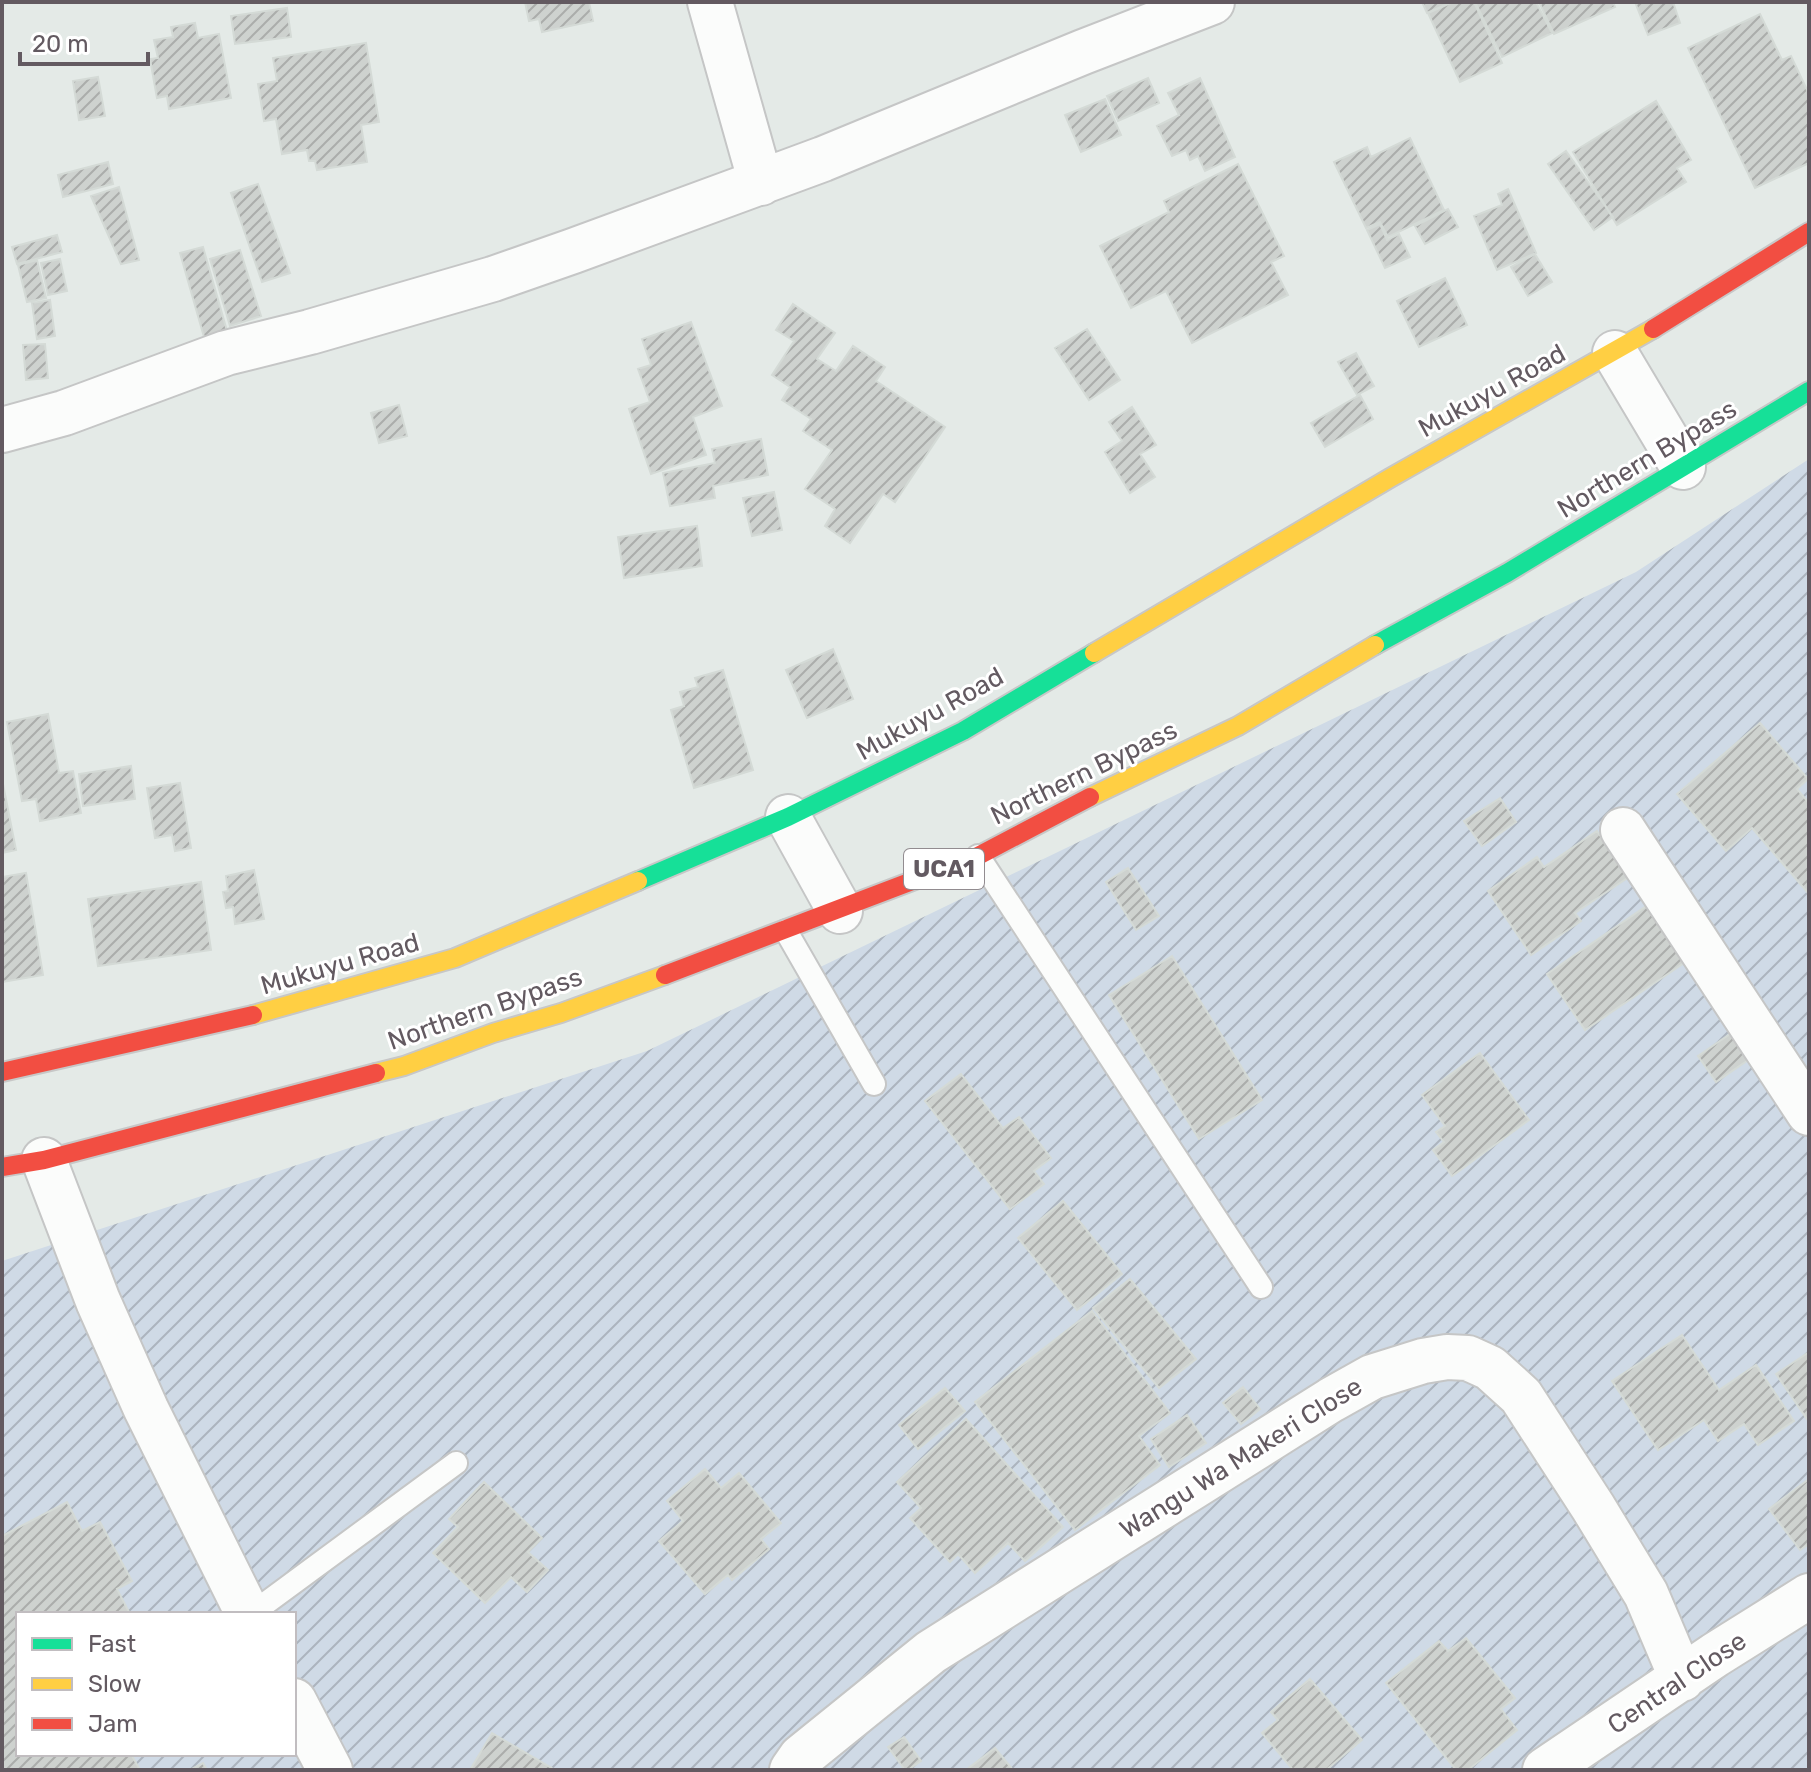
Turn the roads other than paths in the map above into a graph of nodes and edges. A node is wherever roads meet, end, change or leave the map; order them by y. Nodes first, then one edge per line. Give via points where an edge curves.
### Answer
1 (710, 2) edge
2 (1212, 2) edge
3 (761, 183) junction
4 (1809, 232) edge
5 (1615, 353) junction
6 (1809, 391) edge
7 (2, 430) edge
8 (1683, 467) junction
9 (788, 817) junction
10 (1623, 830) dead end
11 (978, 856) junction
12 (840, 911) junction
13 (786, 931) junction
14 (2, 1072) edge
15 (874, 1084) dead end
16 (1809, 1113) edge
17 (23, 1163) edge
18 (1261, 1287) dead end
19 (456, 1463) dead end
20 (1809, 1596) edge
21 (249, 1612) edge
22 (253, 1612) edge
23 (1682, 1679) junction
24 (296, 1705) edge
25 (330, 1770) edge
26 (792, 1770) edge
27 (1545, 1770) edge

1 - 3 street
2 - 3 street
3 - 7 street via 493,279 226,353 64,413
4 - 5 street, Mukuyu Road
5 - 8 street
5 - 9 street, Mukuyu Road via 1390,478 963,731
6 - 8 street, Northern Bypass / UCA1
8 - 11 street, Northern Bypass / UCA1 via 1238,726
9 - 12 street
9 - 14 street, Mukuyu Road via 455,958 206,1027
10 - 16 street
11 - 12 street, Northern Bypass / UCA1
11 - 18 lane
12 - 13 street, Northern Bypass / UCA1
13 - 15 lane
13 - 17 street, Northern Bypass / UCA1 via 404,1066
17 - 21 street via 98,1301
19 - 22 lane
20 - 23 street, Central Close
23 - 26 street, Wangu Wa Makeri Close via 1646,1594 1521,1396 1490,1368 1468,1358 1447,1357 1372,1377 1064,1568 931,1652 801,1757
23 - 27 street, Central Close
24 - 25 street

